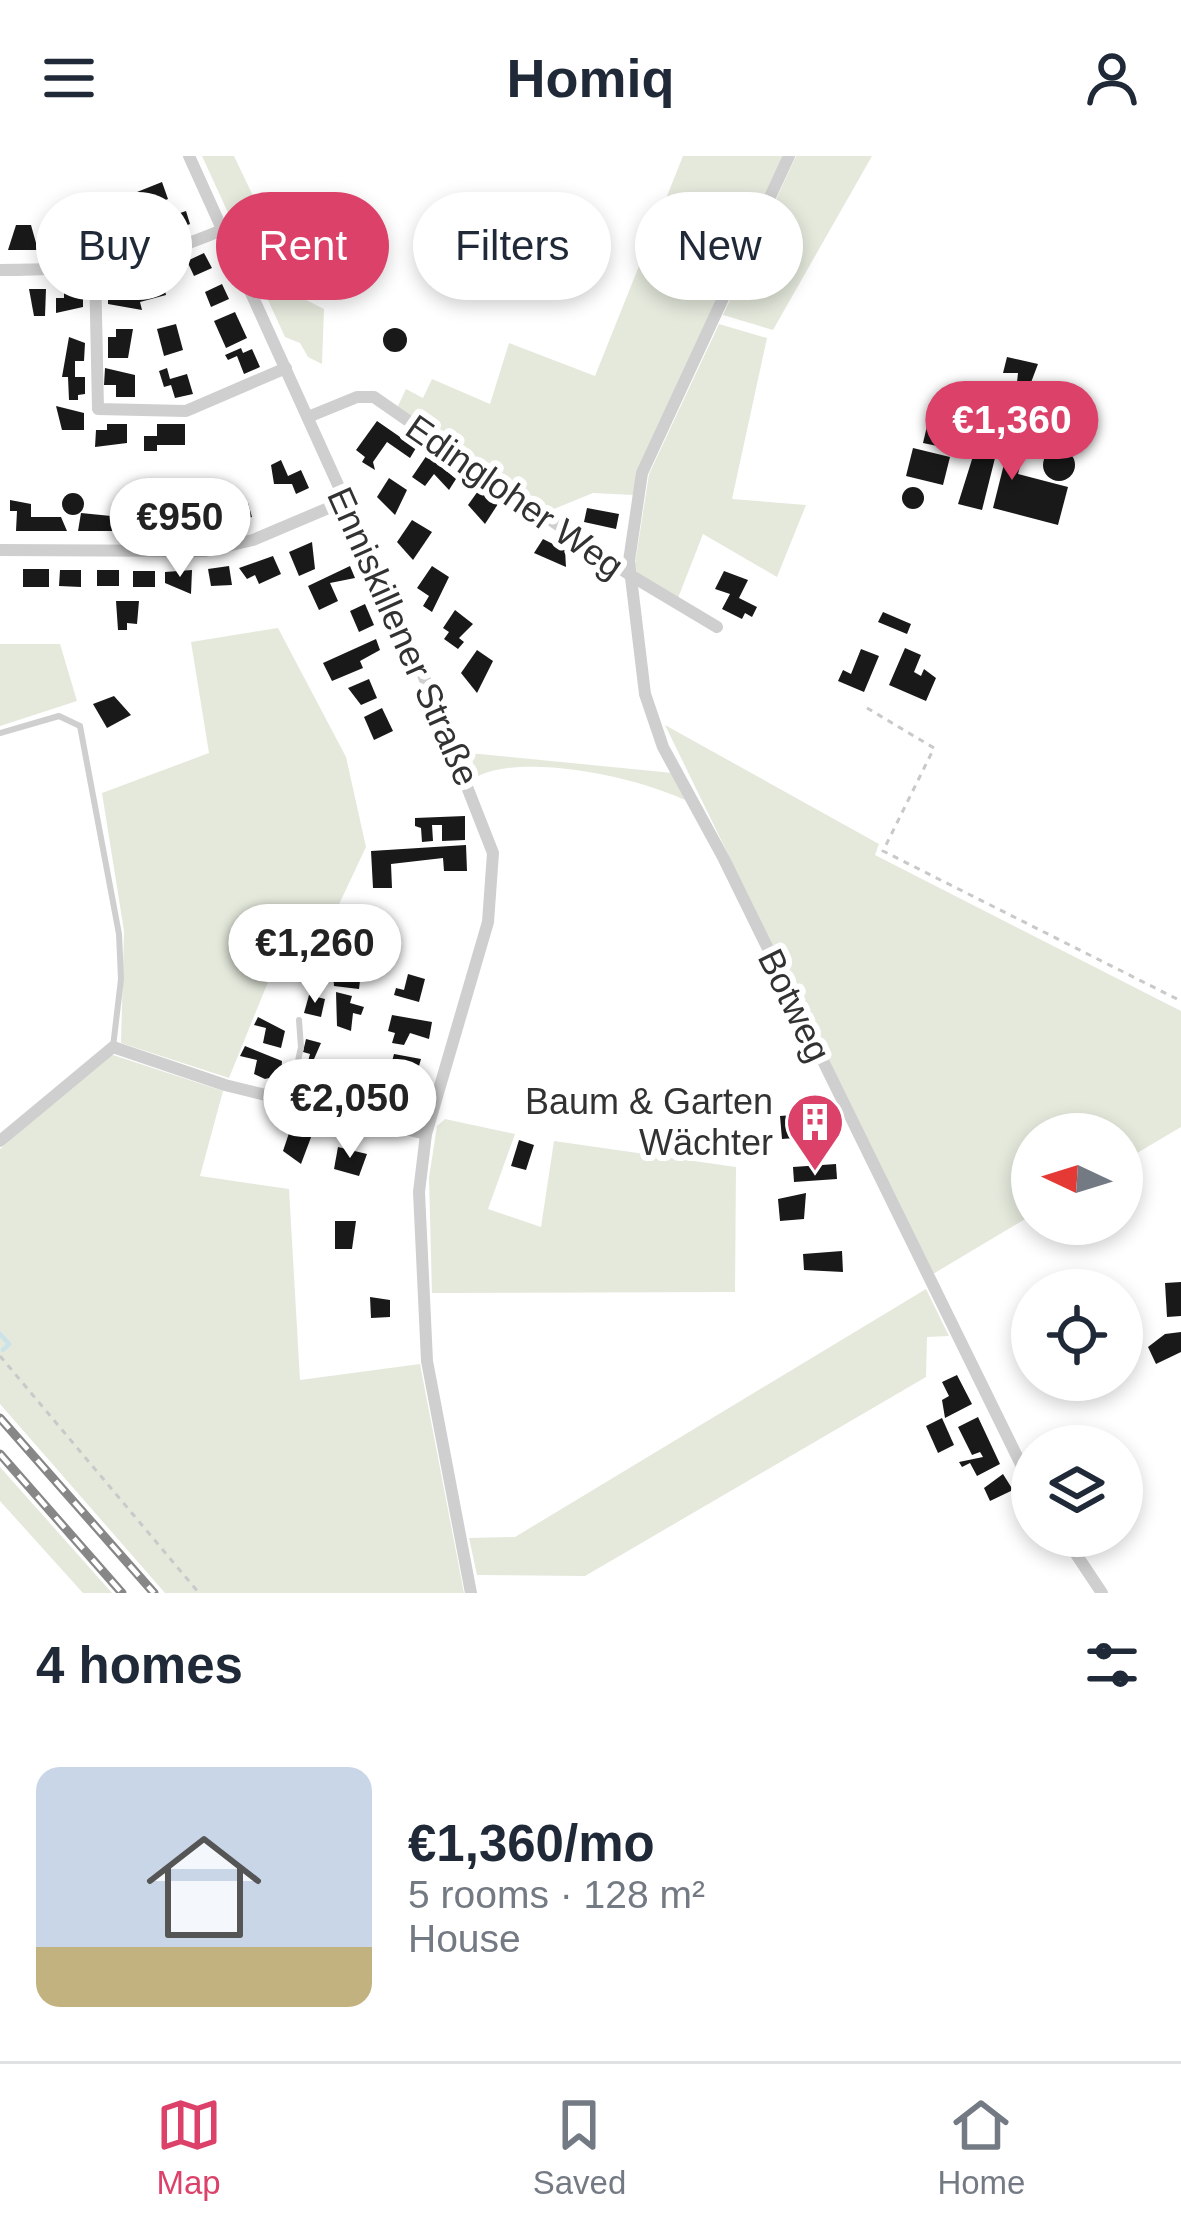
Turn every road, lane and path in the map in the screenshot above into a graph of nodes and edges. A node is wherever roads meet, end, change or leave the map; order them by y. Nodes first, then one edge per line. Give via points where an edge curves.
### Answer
1 (189, 156) edge
2 (789, 156) edge
3 (216, 217) edge
4 (36, 269) edge
5 (0, 270) edge
6 (96, 300) edge
7 (254, 300) edge
8 (286, 368) junction
9 (308, 417) junction
10 (345, 500) junction
11 (0, 550) edge
12 (630, 575) junction
13 (717, 627) dead end
14 (867, 709) dead end
15 (0, 734) edge
16 (1181, 1001) edge
17 (299, 1020) dead end
18 (112, 1047) junction
19 (289, 1101) junction
20 (426, 1134) junction
21 (0, 1142) edge
22 (0, 1356) edge
23 (1011, 1445) edge
24 (1078, 1557) edge
25 (199, 1593) edge
26 (471, 1593) edge
27 (1102, 1593) edge

1 - 3 street, Enniskillener Straße
2 - 12 street, Botweg via 642,472
4 - 5 street
6 - 8 street via 98,409 186,411
7 - 8 street, Enniskillener Straße
8 - 9 street, Enniskillener Straße
9 - 10 street, Enniskillener Straße
9 - 12 street, Edingloher Weg via 374,398
10 - 11 street via 253,540 205,551
10 - 20 street, Enniskillener Straße via 493,853 488,922
12 - 13 street, Edingloher Weg
12 - 23 street, Botweg via 655,730
14 - 16 path via 934,748 883,851
15 - 18 lane via 68,717 80,726 119,934
17 - 19 lane via 302,1047
18 - 19 street
18 - 21 street
19 - 20 street
20 - 26 street, Enniskillener Straße via 419,1192 424,1340
22 - 25 path
24 - 27 street

